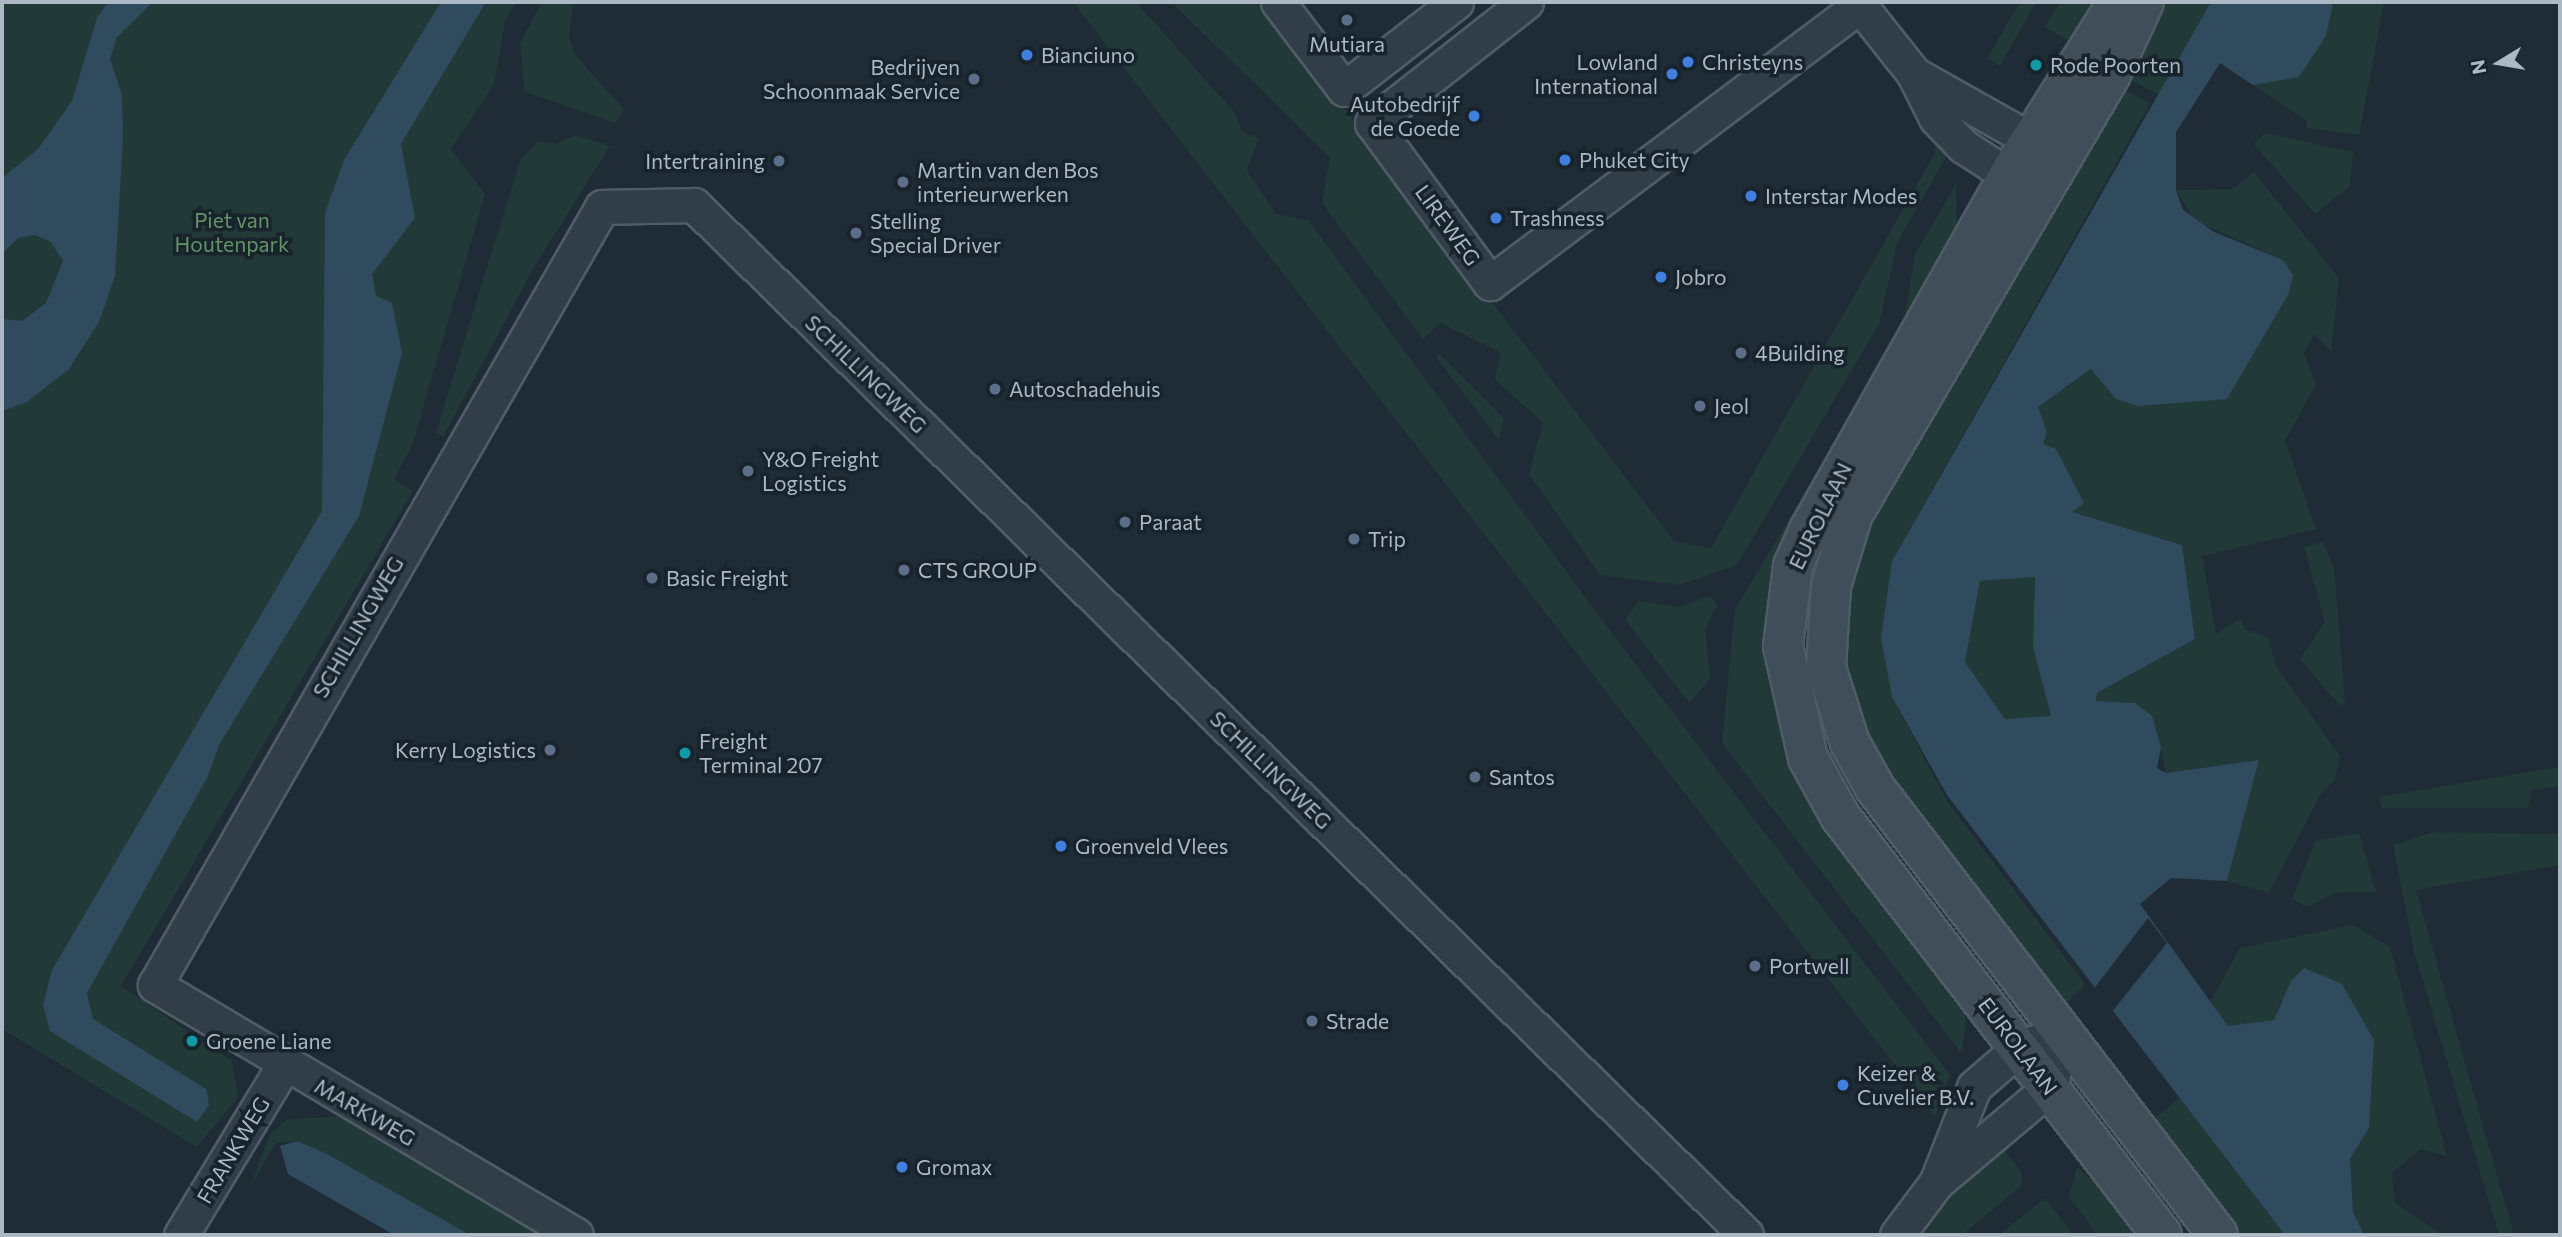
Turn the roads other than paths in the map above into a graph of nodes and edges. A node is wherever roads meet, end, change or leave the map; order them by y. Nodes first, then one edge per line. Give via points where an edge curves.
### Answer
1 (1278, 2) edge
2 (1456, 2) edge
3 (1526, 2) edge
4 (2118, 2) edge
5 (2144, 2) edge
6 (1858, 4) edge
7 (1914, 74) junction
8 (2031, 140) junction
9 (2051, 173) junction
10 (2009, 176) junction
11 (155, 985) joint
12 (2063, 1033) junction
13 (2020, 1047) junction
14 (284, 1065) junction
15 (2050, 1087) junction
16 (1936, 1183) junction
17 (181, 1235) edge
18 (576, 1235) edge
19 (1746, 1235) edge
20 (1897, 1235) edge
21 (2162, 1235) edge
22 (2218, 1235) edge

1 - 2 street via 1345,89
3 - 6 street, LIREWEG via 1372,123 1490,283
4 - 8 main road, EUROLAAN
5 - 9 main road, EUROLAAN via 2110,76
6 - 7 street, LIREWEG
7 - 8 street, LIREWEG
7 - 10 street, LIREWEG via 1936,118
8 - 9 street, LIREWEG
8 - 10 main road, EUROLAAN
9 - 10 street
9 - 12 main road, EUROLAAN via 1853,514 1825,626 1835,707 1875,788
10 - 13 main road, EUROLAAN via 1810,528 1793,566 1783,646 1796,721 1824,789
11 - 14 street, MARKWEG
11 - 19 street, SCHILLINGWEG via 602,207 694,205
12 - 13 street
12 - 15 street
12 - 22 main road, EUROLAAN
13 - 15 main road, EUROLAAN
13 - 16 street via 1973,1087
14 - 17 street, FRANKWEG
14 - 18 street, MARKWEG
15 - 16 street
15 - 21 main road, EUROLAAN
16 - 20 street

